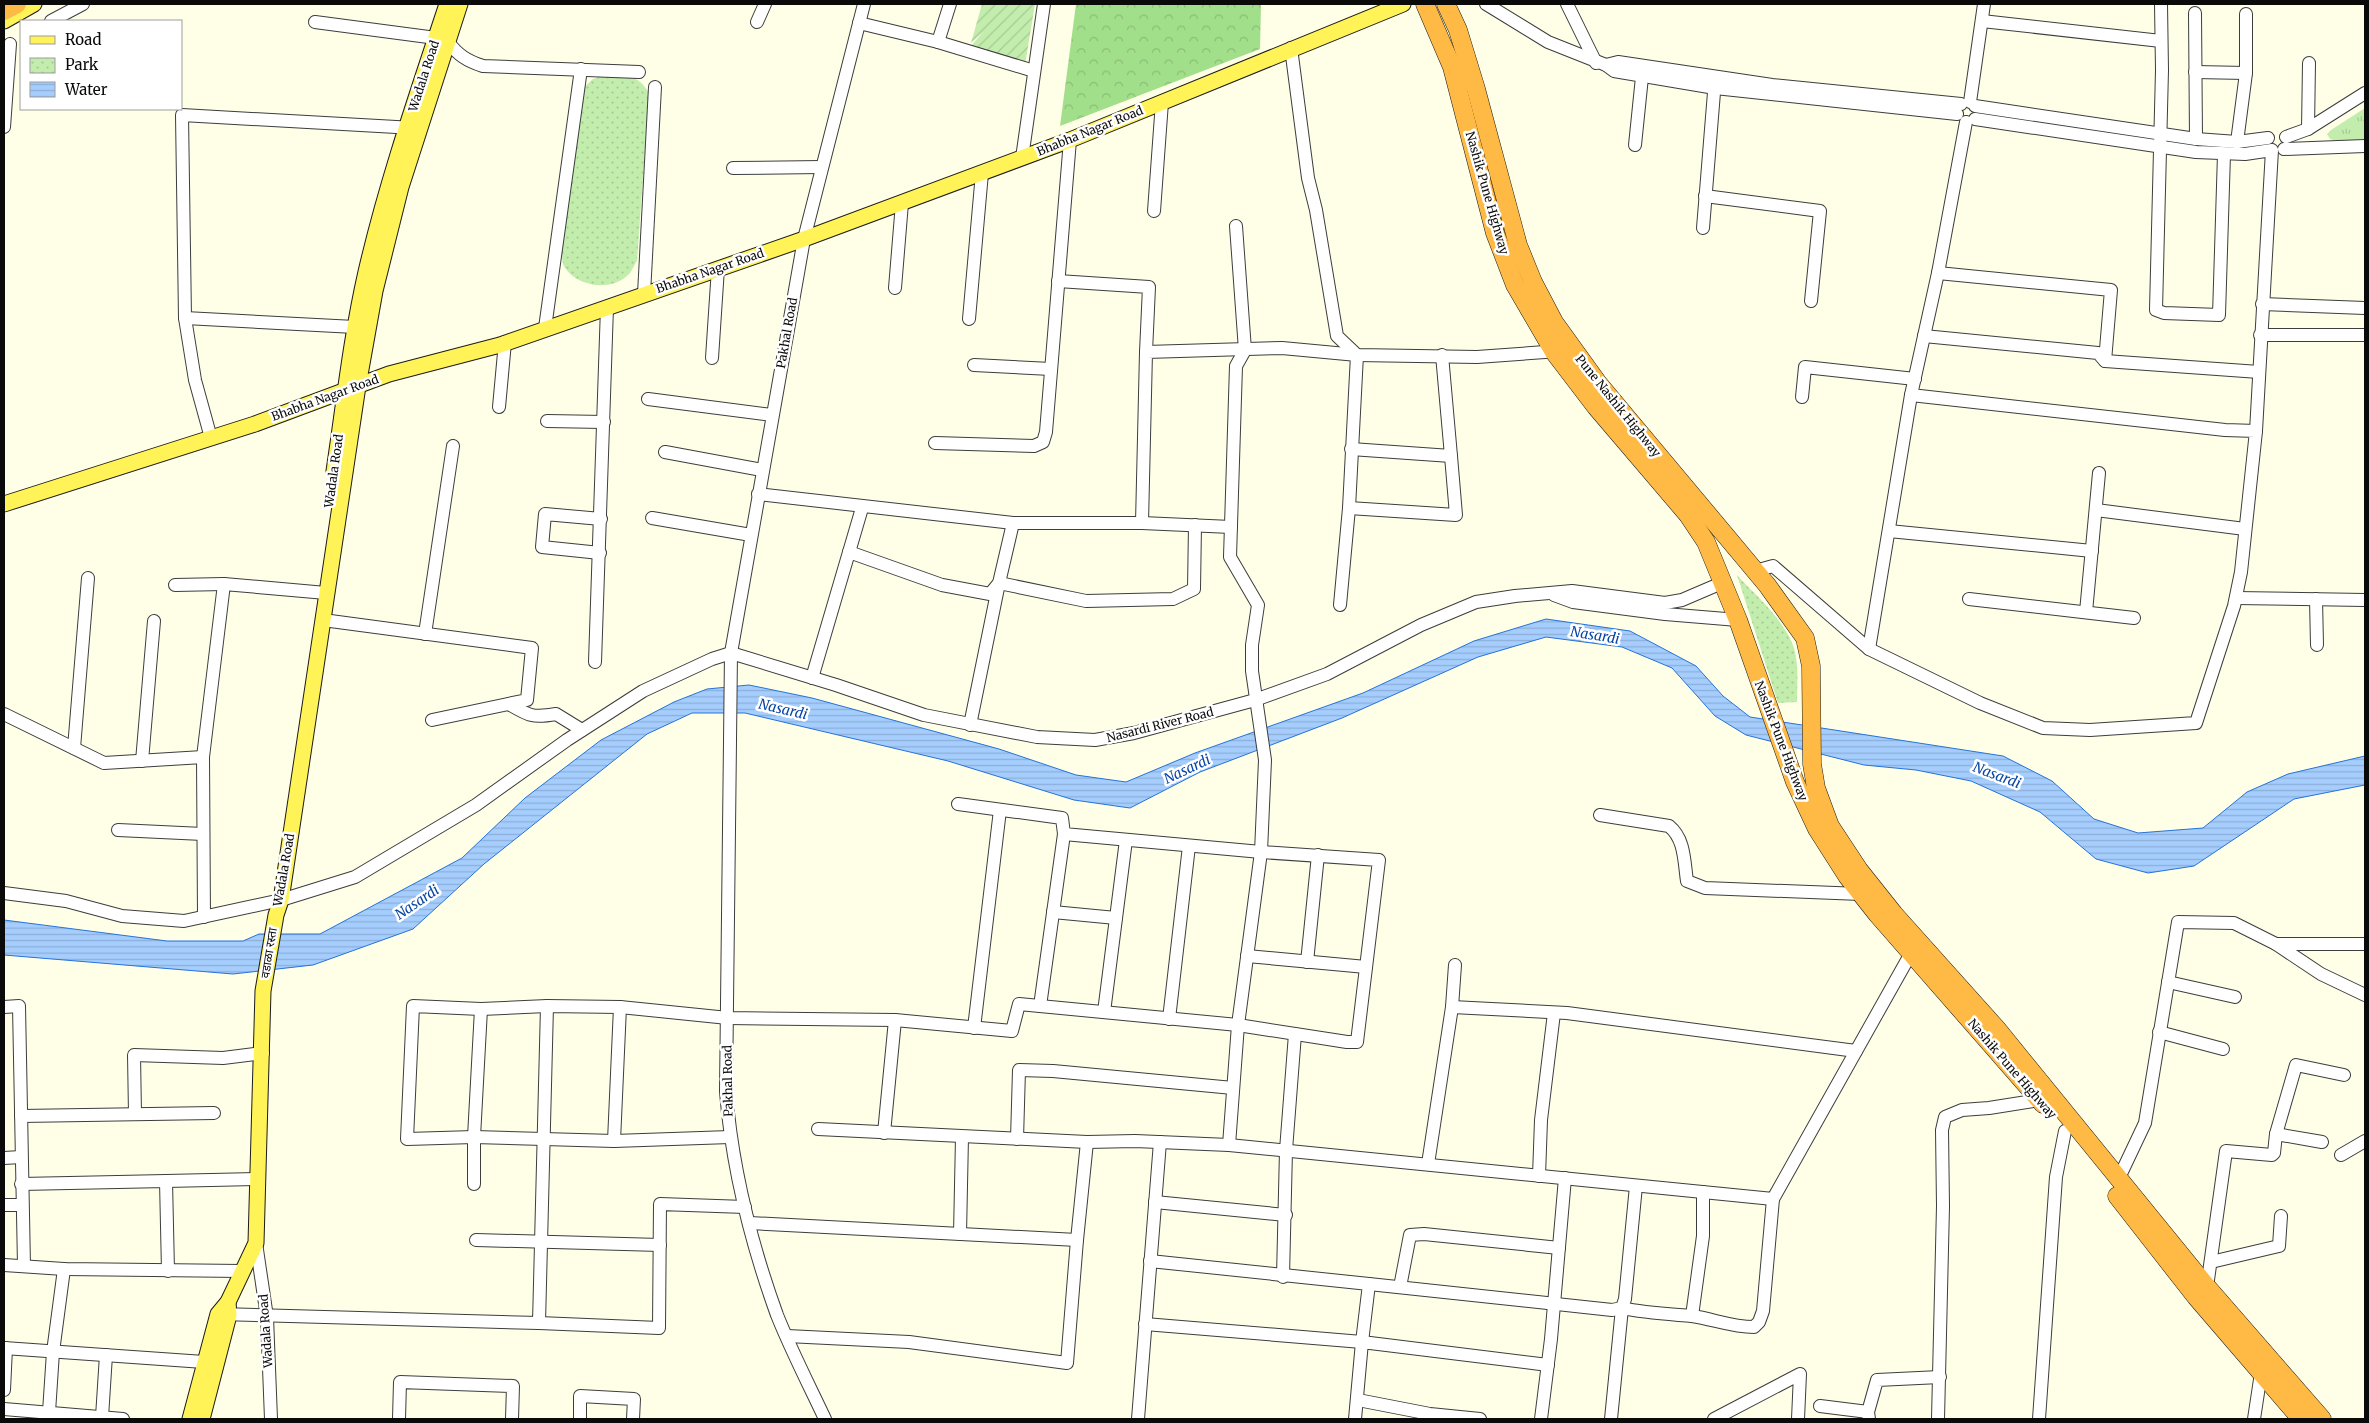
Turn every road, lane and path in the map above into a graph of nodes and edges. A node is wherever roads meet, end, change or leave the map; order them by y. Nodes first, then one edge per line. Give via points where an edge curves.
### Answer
1 (17, 4) edge
2 (34, 4) edge
3 (83, 4) edge
4 (447, 4) edge
5 (460, 4) edge
6 (765, 4) edge
7 (864, 4) edge
8 (950, 4) edge
9 (1044, 4) edge
10 (1403, 4) edge
11 (1425, 4) edge
12 (1446, 4) edge
13 (1486, 4) edge
14 (1567, 4) edge
15 (1984, 4) edge
16 (2161, 4) edge
17 (4, 11) edge
18 (2195, 13) dead end
19 (2246, 14) dead end
20 (53, 20) edge
21 (4, 21) edge
22 (315, 22) dead end
23 (758, 22) dead end
24 (1982, 22) junction
25 (859, 23) junction
26 (442, 40) junction
27 (2161, 41) junction
28 (938, 42) junction
29 (12, 43) edge
30 (1291, 48) junction
31 (2309, 63) dead end
32 (1601, 64) junction
33 (581, 69) junction
34 (1034, 71) junction
35 (639, 72) dead end
36 (2195, 72) junction
37 (2246, 73) junction
38 (1642, 77) junction
39 (1715, 83) junction
40 (655, 88) dead end
41 (2365, 93) edge
42 (1162, 102) junction
43 (1967, 111) junction
44 (4, 127) edge
45 (413, 128) junction
46 (2308, 129) junction
47 (2196, 139) junction
48 (1070, 140) junction
49 (2159, 141) junction
50 (2237, 142) junction
51 (2277, 143) junction
52 (1636, 145) dead end
53 (2365, 146) edge
54 (2224, 154) junction
55 (1022, 158) junction
56 (822, 167) junction
57 (733, 168) dead end
58 (982, 173) junction
59 (1705, 196) junction
60 (902, 203) junction
61 (1154, 211) dead end
62 (1236, 226) dead end
63 (1703, 228) dead end
64 (804, 239) junction
65 (718, 268) junction
66 (1938, 272) junction
67 (1058, 281) junction
68 (895, 288) dead end
69 (644, 294) junction
70 (1811, 301) dead end
71 (2262, 304) junction
72 (607, 307) junction
73 (2365, 308) edge
74 (186, 318) junction
75 (969, 319) dead end
76 (355, 327) junction
77 (545, 328) junction
78 (2365, 335) edge
79 (1924, 336) junction
80 (2260, 336) junction
81 (505, 342) junction
82 (1571, 346) junction
83 (1245, 350) junction
84 (1146, 352) junction
85 (1554, 352) junction
86 (1357, 356) junction
87 (1442, 356) junction
88 (712, 358) dead end
89 (2105, 361) junction
90 (974, 365) dead end
91 (1051, 369) junction
92 (2259, 372) junction
93 (1915, 379) junction
94 (351, 389) junction
95 (1911, 395) junction
96 (1802, 397) dead end
97 (648, 399) dead end
98 (499, 407) dead end
99 (772, 415) junction
100 (547, 421) dead end
101 (604, 422) junction
102 (2256, 431) junction
103 (211, 438) junction
104 (935, 443) dead end
105 (453, 446) dead end
106 (1351, 449) junction
107 (665, 452) dead end
108 (1450, 456) junction
109 (762, 470) junction
110 (2099, 473) dead end
111 (758, 494) junction
112 (4, 504) edge
113 (862, 508) junction
114 (1349, 508) junction
115 (2096, 510) junction
116 (652, 518) dead end
117 (601, 519) junction
118 (1013, 523) junction
119 (1142, 523) junction
120 (1195, 525) junction
121 (1231, 527) junction
122 (2245, 529) junction
123 (1889, 531) junction
124 (751, 535) junction
125 (2092, 551) junction
126 (600, 552) junction
127 (849, 552) junction
128 (1755, 571) junction
129 (88, 578) dead end
130 (1724, 582) junction
131 (999, 583) junction
132 (224, 584) junction
133 (176, 585) dead end
134 (1767, 585) joint
135 (322, 593) junction
136 (1547, 593) junction
137 (2236, 598) junction
138 (1969, 599) dead end
139 (2316, 599) junction
140 (2365, 600) edge
141 (1340, 605) dead end
142 (2086, 612) junction
143 (2134, 618) dead end
144 (323, 620) junction
145 (1738, 620) junction
146 (154, 621) dead end
147 (425, 634) junction
148 (2317, 645) dead end
149 (1869, 649) junction
150 (731, 659) junction
151 (595, 662) dead end
152 (812, 678) junction
153 (1255, 700) junction
154 (509, 704) junction
155 (4, 714) edge
156 (432, 720) dead end
157 (970, 725) junction
158 (582, 730) junction
159 (74, 748) junction
160 (202, 757) junction
161 (142, 761) junction
162 (958, 804) dead end
163 (1000, 810) junction
164 (1600, 815) dead end
165 (118, 830) dead end
166 (203, 834) junction
167 (1064, 834) junction
168 (1126, 840) junction
169 (1189, 846) junction
170 (1261, 852) junction
171 (1318, 855) junction
172 (4, 893) edge
173 (1861, 894) junction
174 (277, 906) junction
175 (1053, 912) junction
176 (204, 917) junction
177 (1116, 918) junction
178 (2276, 944) junction
179 (2365, 944) edge
180 (1915, 949) junction
181 (1247, 956) junction
182 (1307, 962) junction
183 (1455, 965) dead end
184 (1366, 967) junction
185 (2168, 982) junction
186 (2365, 995) edge
187 (2235, 997) dead end
188 (547, 1006) junction
189 (1040, 1006) junction
190 (1452, 1006) junction
191 (4, 1007) edge
192 (620, 1007) junction
193 (481, 1009) junction
194 (1104, 1012) junction
195 (1554, 1013) junction
196 (728, 1018) junction
197 (1169, 1018) junction
198 (895, 1020) junction
199 (1238, 1025) junction
200 (974, 1028) junction
201 (2159, 1032) junction
202 (1295, 1034) junction
203 (2223, 1049) dead end
204 (1856, 1050) junction
205 (263, 1053) junction
206 (2344, 1075) dead end
207 (1234, 1088) junction
208 (2044, 1096) junction
209 (214, 1113) dead end
210 (135, 1114) junction
211 (21, 1116) junction
212 (818, 1129) dead end
213 (2065, 1131) junction
214 (884, 1134) junction
215 (2276, 1134) junction
216 (474, 1137) junction
217 (730, 1137) junction
218 (962, 1137) junction
219 (545, 1138) junction
220 (1017, 1139) junction
221 (614, 1141) junction
222 (1088, 1142) junction
223 (1160, 1142) junction
224 (2322, 1142) dead end
225 (2365, 1142) edge
226 (1229, 1145) junction
227 (1286, 1150) junction
228 (2341, 1155) dead end
229 (21, 1157) junction
230 (4, 1158) edge
231 (1428, 1164) junction
232 (1540, 1176) junction
233 (1565, 1178) junction
234 (259, 1179) junction
235 (2118, 1180) junction
236 (166, 1181) junction
237 (21, 1184) junction
238 (474, 1184) dead end
239 (1636, 1186) junction
240 (1703, 1192) junction
241 (1773, 1199) junction
242 (1155, 1202) junction
243 (4, 1205) edge
244 (22, 1205) junction
245 (746, 1207) junction
246 (1286, 1215) junction
247 (2280, 1216) dead end
248 (750, 1223) junction
249 (960, 1234) junction
250 (476, 1240) dead end
251 (1077, 1240) junction
252 (541, 1242) junction
253 (256, 1243) junction
254 (660, 1245) junction
255 (1559, 1248) junction
256 (1150, 1261) junction
257 (2211, 1262) junction
258 (4, 1264) edge
259 (24, 1266) junction
260 (64, 1269) junction
261 (168, 1271) junction
262 (242, 1271) junction
263 (1283, 1276) junction
264 (1369, 1284) junction
265 (1400, 1287) junction
266 (2207, 1287) junction
267 (1554, 1305) junction
268 (1622, 1308) junction
269 (225, 1310) junction
270 (1692, 1316) junction
271 (267, 1317) junction
272 (539, 1323) junction
273 (1145, 1324) junction
274 (787, 1336) junction
275 (1362, 1342) junction
276 (5, 1348) edge
277 (53, 1352) junction
278 (106, 1355) junction
279 (204, 1362) junction
280 (1548, 1365) junction
281 (2261, 1372) junction
282 (1940, 1377) junction
283 (4, 1390) edge
284 (1358, 1400) junction
285 (1820, 1406) dead end
286 (4, 1409) edge
287 (49, 1412) junction
288 (1868, 1416) edge
289 (102, 1417) junction
290 (88, 1418) edge
291 (123, 1419) edge
292 (190, 1419) edge
293 (202, 1419) edge
294 (271, 1419) edge
295 (399, 1419) edge
296 (512, 1419) edge
297 (580, 1419) edge
298 (633, 1419) edge
299 (825, 1419) edge
300 (1138, 1419) edge
301 (1355, 1419) edge
302 (1480, 1419) edge
303 (1541, 1419) edge
304 (1611, 1419) edge
305 (1714, 1419) edge
306 (1798, 1419) edge
307 (1938, 1419) edge
308 (2039, 1419) edge
309 (2254, 1419) edge
310 (2301, 1419) edge
311 (2322, 1419) edge

1 - 17 highway
2 - 21 main road
3 - 20 street
4 - 26 main road, Wadala Road
5 - 26 main road, Wadala Road
6 - 23 street
7 - 25 street, Pakhal Road
8 - 28 street
9 - 34 street
10 - 30 main road, Bhabha Nagar Road
11 - 85 highway, Nashik Pune Highway via 1452,67 1495,233 1515,285
12 - 82 highway, Pune Nashik Highway via 1458,30 1476,89 1518,245 1532,282
13 - 32 street via 1548,42
14 - 32 street
15 - 24 street
16 - 27 street
18 - 36 street
19 - 37 street
22 - 26 street
24 - 27 street
24 - 43 street
25 - 28 street
25 - 56 street, Pakhal Road
26 - 33 street via 468,61 483,66
26 - 45 main road, Wadala Road
27 - 49 street
28 - 34 street
29 - 44 street
30 - 42 main road, Bhabha Nagar Road
30 - 86 street via 1308,178 1337,336
31 - 46 street
32 - 38 street via 1614,71
32 - 39 street via 1618,62
33 - 35 street
33 - 77 street
34 - 55 street
36 - 37 street
36 - 47 street
37 - 50 street
38 - 39 street
38 - 52 street
39 - 43 street
39 - 59 street
40 - 69 street
41 - 46 street
42 - 48 main road, Bhabha Nagar Road
42 - 61 street
43 - 49 street
43 - 66 street
45 - 74 street via 182,115
45 - 76 main road, Wadala Road via 366,272
45 - 94 main road, Wadala Road
46 - 51 street
47 - 49 street
47 - 50 street
48 - 55 main road, Bhabha Nagar Road
48 - 67 street
49 - 54 street
49 - 54 street via 2156,310 2164,313 2219,315
50 - 51 street
51 - 53 street
51 - 54 street via 2245,154
51 - 71 street
55 - 58 main road, Bhabha Nagar Road
56 - 57 street
56 - 64 street, Pakhal Road
58 - 60 main road, Bhabha Nagar Road
58 - 75 street
59 - 63 street
59 - 70 street via 1820,211
60 - 64 main road, Bhabha Nagar Road
60 - 68 street
62 - 83 street
64 - 65 main road, Bhabha Nagar Road
64 - 99 street, Pakhal Road
65 - 69 main road, Bhabha Nagar Road
65 - 88 street
66 - 79 street
66 - 89 street via 2111,290
67 - 84 street via 1149,287
67 - 91 street
69 - 72 main road, Bhabha Nagar Road
71 - 73 street
71 - 80 street
72 - 77 main road, Bhabha Nagar Road
72 - 101 street
74 - 76 street
74 - 103 street via 195,380
76 - 94 main road, Wadala Road
77 - 81 main road, Bhabha Nagar Road
78 - 80 street
79 - 89 street via 2098,353
79 - 93 street
80 - 92 street
81 - 94 main road, Bhabha Nagar Road via 389,374
81 - 98 street
82 - 85 street
82 - 128 highway, Pune Nashik Highway via 1598,383
83 - 84 street
83 - 86 street via 1282,348
83 - 121 street via 1236,366
84 - 119 street
85 - 87 street
85 - 130 highway, Nashik Pune Highway via 1688,515 1706,542
86 - 87 street
86 - 106 street
87 - 108 street
89 - 92 street
90 - 91 street
91 - 104 street via 1043,442 1034,446
92 - 102 street
93 - 95 street
93 - 96 street via 1805,368
94 - 103 main road, Bhabha Nagar Road
94 - 135 main road, Wadala Road
95 - 102 street
95 - 123 street
97 - 99 street
99 - 109 street, Pakhal Road
100 - 101 street
101 - 117 street
102 - 122 street
103 - 112 main road, Bhabha Nagar Road
105 - 147 street
106 - 108 street
106 - 114 street
107 - 109 street
108 - 114 street via 1456,515
109 - 111 street, Pakhal Road
110 - 115 street
111 - 113 street
111 - 124 street, Pakhal Road
113 - 118 street
113 - 127 street
114 - 141 street
115 - 122 street
115 - 125 street
116 - 124 street
117 - 126 street
117 - 126 street via 545,514 542,547
118 - 119 street
118 - 131 street
119 - 120 street
120 - 121 street
120 - 131 street via 1194,589 1173,599 1086,601
121 - 153 street via 1230,557 1258,605 1252,645
122 - 137 street
123 - 125 street
123 - 149 street
124 - 150 street, Pakhal Road
125 - 142 street
126 - 151 street
127 - 131 street via 942,585 990,594
127 - 152 street
128 - 134 highway, Pune Nashik Highway
128 - 149 street via 1773,566
129 - 159 street
130 - 136 street, Nasardi River Road via 1682,600 1665,603 1572,591
130 - 145 highway, Nashik Pune Highway
131 - 157 street
132 - 133 street
132 - 135 street
132 - 160 street
134 - 180 highway, Nashik Pune Highway via 1805,638 1811,666 1814,711 1812,764 1816,788 1830,826
135 - 144 main road, Wadala Road
135 - 174 main road, Wadala Road
136 - 145 street via 1573,602
136 - 153 street, Nasardi River Road via 1492,598 1460,607 1327,674
137 - 139 street
137 - 149 street via 2196,723 2107,730 2043,728 1980,704
138 - 142 street
139 - 140 street
139 - 148 street
142 - 143 street
144 - 147 street
144 - 174 main road, Wadala Road
145 - 173 highway, Nashik Pune Highway via 1794,782 1817,829
146 - 161 street
147 - 154 street via 532,648 527,700
150 - 152 street, Nasardi River Road
150 - 158 street via 712,659 643,691
150 - 196 street, Pakhal Road
152 - 157 street, Nasardi River Road via 924,715
153 - 157 street, Nasardi River Road via 1134,734 1095,740 1037,737
153 - 170 street via 1265,760
154 - 156 street
154 - 158 street via 536,718 556,714
155 - 159 street
158 - 174 street via 476,805 355,876
159 - 161 street via 104,763
160 - 161 street
160 - 166 street
162 - 163 street
163 - 167 street via 1062,818
163 - 200 street
164 - 173 street via 1669,826 1678,833 1687,881 1705,888
165 - 166 street
166 - 176 street
167 - 168 street
167 - 175 street
168 - 169 street
168 - 177 street
169 - 170 street
169 - 197 street
170 - 171 street
170 - 181 street
171 - 182 street
171 - 184 street via 1379,860
172 - 176 street via 66,901 122,916 184,921
173 - 180 highway, Nashik Pune Highway
174 - 176 street
174 - 205 main road, वडाळा रस्ता via 263,991
175 - 177 street
175 - 189 street
177 - 194 street
178 - 179 street
178 - 185 street via 2234,923 2178,922
178 - 186 street via 2321,974
180 - 204 street
180 - 208 highway, Nashik Pune Highway
181 - 182 street
181 - 199 street
182 - 184 street
183 - 190 street
184 - 202 street via 1357,1042
185 - 187 street
185 - 201 street
188 - 192 street
188 - 193 street
188 - 219 street
189 - 194 street
189 - 200 street via 1019,1004 1012,1031
190 - 195 street
190 - 231 street
191 - 211 street via 19,1006
192 - 196 street
192 - 221 street
193 - 216 street
193 - 216 street via 413,1006 407,1139
194 - 197 street
195 - 204 street
195 - 232 street via 1541,1120
196 - 198 street
196 - 217 street, Pakhal Road via 726,1092
197 - 199 street
198 - 200 street
198 - 214 street
199 - 202 street
199 - 207 street
201 - 203 street
201 - 235 street via 2145,1123
202 - 227 street
204 - 241 street
205 - 210 street via 223,1058 134,1055
205 - 234 main road, वडाळा रस्ता
206 - 215 street via 2299,1065 2294,1067
207 - 220 street via 1019,1070
207 - 226 street
208 - 213 highway, Nashik Pune Highway
208 - 235 highway, Nashik Pune Highway
208 - 282 street via 1989,1108 1962,1110 1945,1117 1942,1130 1944,1206
209 - 210 street
210 - 211 street
211 - 229 street
212 - 214 street
213 - 281 highway, Nashik Pune Highway
213 - 308 street via 2056,1177
214 - 218 street
215 - 224 street
215 - 257 street via 2272,1155 2226,1151
216 - 219 street
216 - 238 street
217 - 221 street
217 - 245 street, Pakhal Road
218 - 220 street
218 - 249 street
219 - 221 street
219 - 252 street
220 - 222 street
222 - 223 street
222 - 251 street
223 - 226 street
223 - 242 street
225 - 228 street
226 - 227 street
227 - 231 street
227 - 246 street
229 - 230 street
229 - 237 street
231 - 232 street
232 - 233 street
233 - 239 street
233 - 255 street
234 - 236 street
234 - 253 main road, वडाळा रस्ता
235 - 266 highway, Nashik Pune Highway
236 - 237 street
236 - 261 street
237 - 244 street
239 - 240 street
239 - 268 street
240 - 241 street
240 - 270 street via 1703,1236
241 - 270 street via 1763,1311 1759,1322 1754,1327 1737,1327
242 - 246 street
242 - 256 street
243 - 244 street
244 - 259 street
245 - 248 street, Pakhal Road
245 - 254 street via 660,1204
246 - 263 street
247 - 257 street via 2279,1246
248 - 249 street
248 - 274 street, Pakhal Road
249 - 251 street
250 - 252 street
251 - 274 street via 1067,1363 909,1342
252 - 254 street
252 - 272 street
253 - 262 main road
253 - 271 street, Wadala Road
254 - 272 street via 659,1328
255 - 265 street via 1410,1235
255 - 267 street
256 - 263 street
256 - 273 street
257 - 266 street
258 - 259 street
259 - 260 street
260 - 261 street
260 - 277 street
261 - 262 street
262 - 269 main road
263 - 264 street
264 - 265 street
264 - 275 street
265 - 267 street
266 - 311 highway, Nashik Pune Highway
267 - 268 street
267 - 280 street
268 - 270 street
268 - 304 street
269 - 271 street
269 - 279 main road
269 - 293 main road
271 - 272 street
271 - 294 street, Wadala Road
273 - 275 street
273 - 300 street
274 - 299 street, Pakhal Road
275 - 280 street
275 - 284 street
276 - 277 street
276 - 283 street
277 - 278 street
277 - 287 street
278 - 279 street
278 - 289 street
279 - 292 main road
280 - 303 street
281 - 309 street
281 - 310 highway, Nashik Pune Highway
282 - 288 street via 1877,1380
282 - 307 street
284 - 301 street
284 - 302 street via 1430,1414
285 - 288 street
286 - 287 street
287 - 290 street
289 - 290 street
289 - 291 street
295 - 296 street via 400,1382 513,1386
297 - 298 street via 580,1396 634,1399
305 - 306 street via 1800,1374

